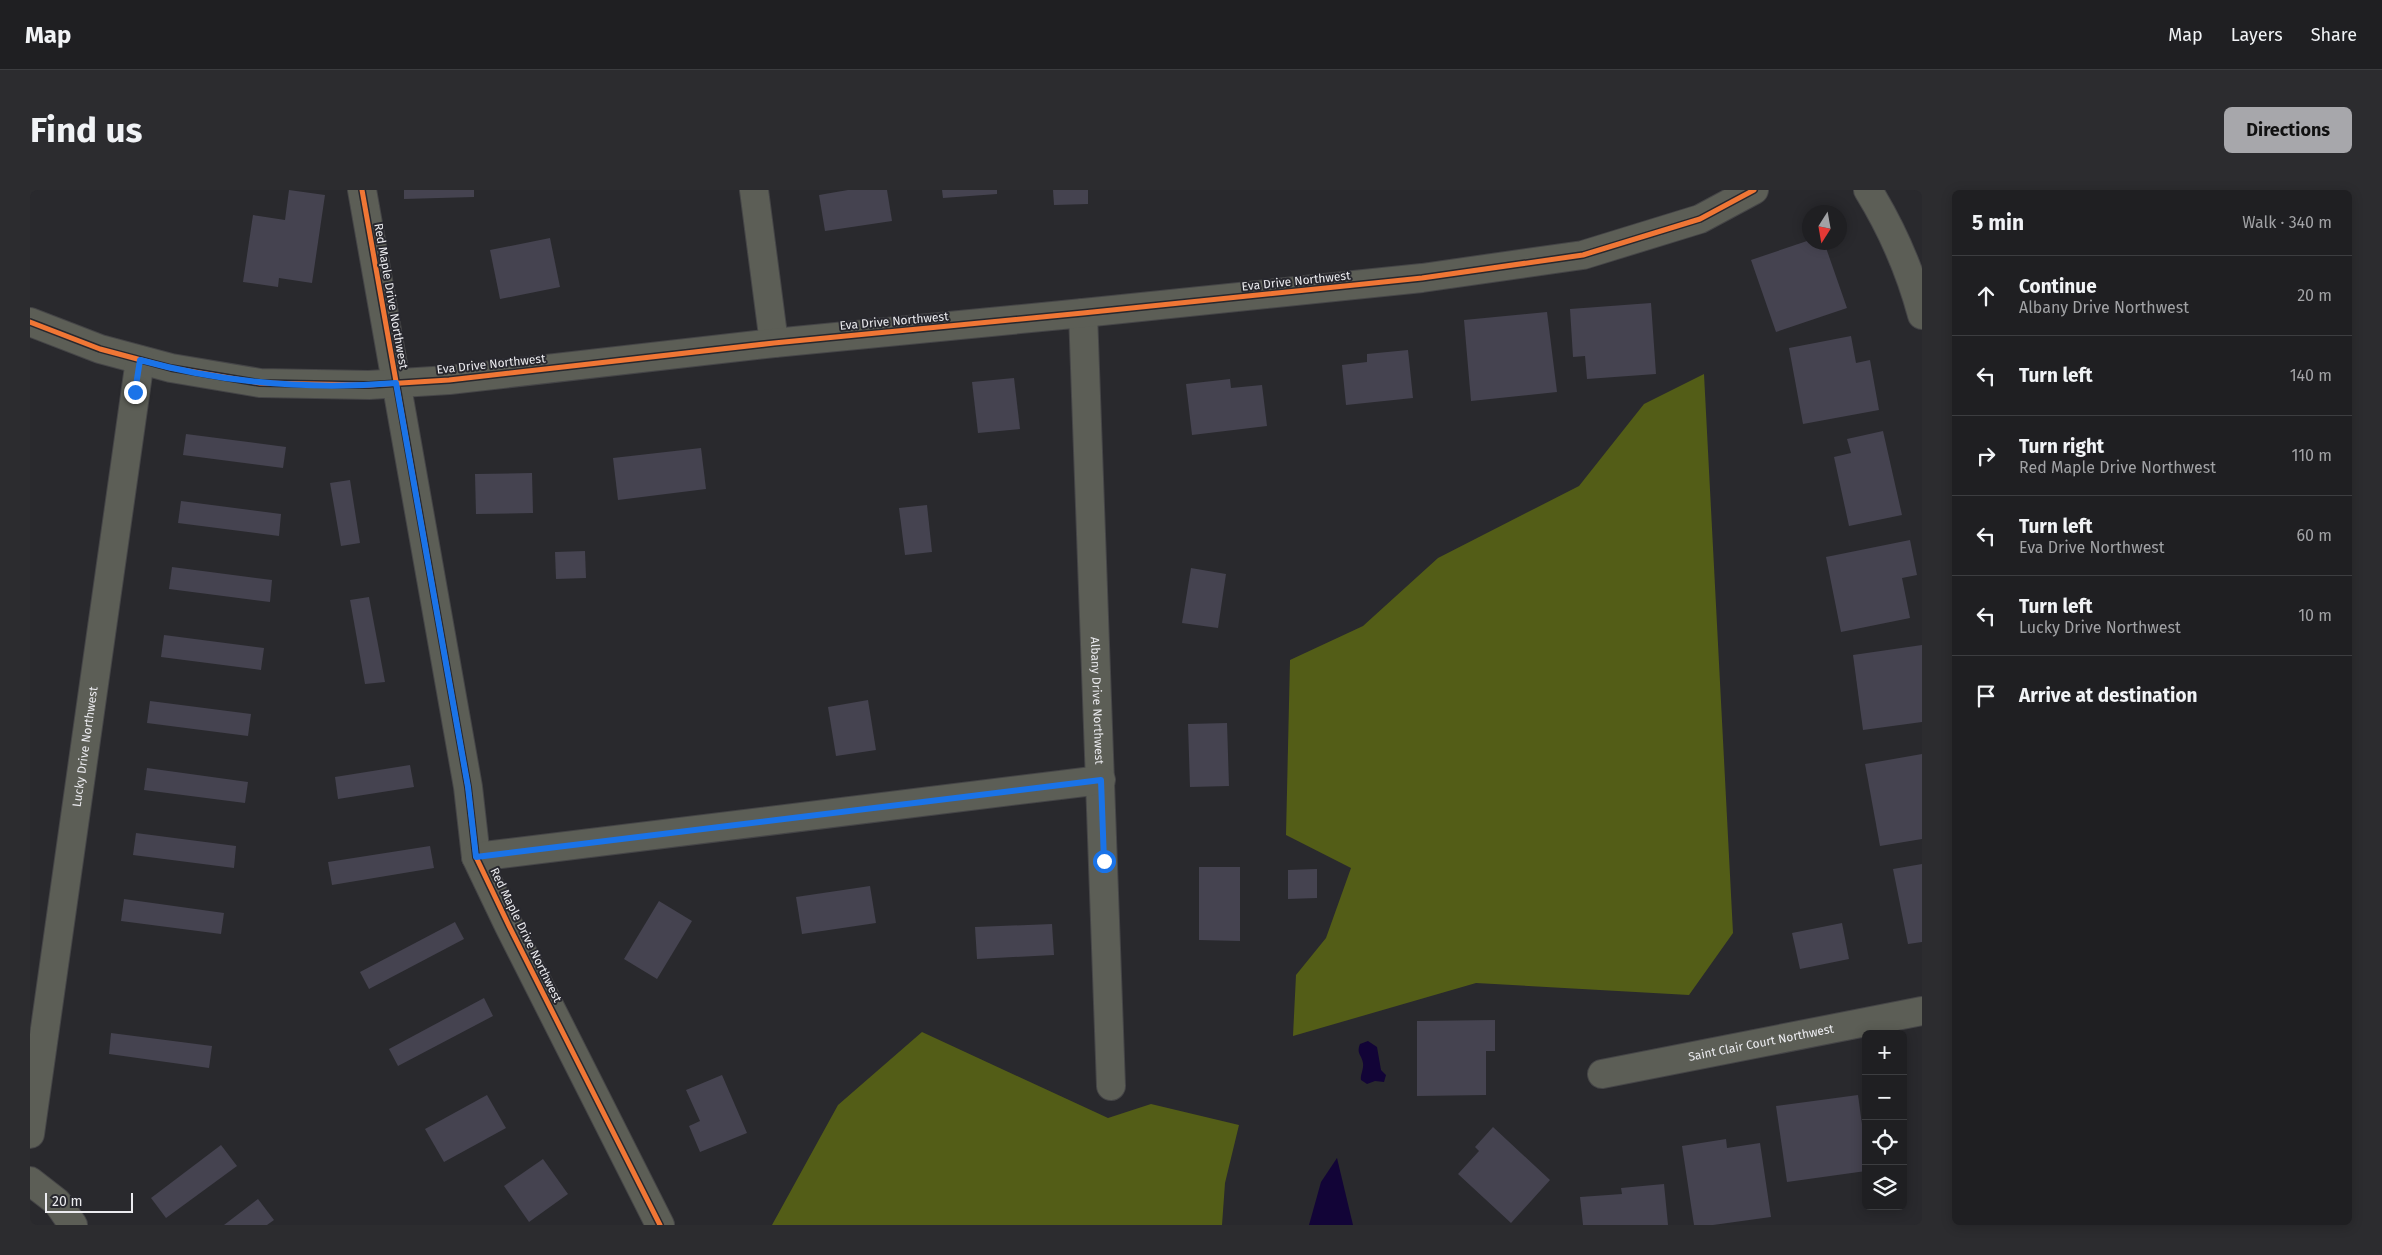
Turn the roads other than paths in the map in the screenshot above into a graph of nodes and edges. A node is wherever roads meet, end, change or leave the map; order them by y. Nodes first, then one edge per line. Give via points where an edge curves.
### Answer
1 (362, 190) edge
2 (754, 190) edge
3 (1754, 190) edge
4 (1868, 190) edge
5 (1083, 314) junction
6 (1922, 315) edge
7 (30, 322) edge
8 (774, 342) junction
9 (140, 360) junction
10 (396, 383) junction
11 (1101, 780) junction
12 (476, 857) junction
13 (1922, 1011) edge
14 (1602, 1074) dead end
15 (1111, 1086) dead end
16 (30, 1134) edge
17 (30, 1181) edge
18 (73, 1225) edge
19 (660, 1225) edge

1 - 10 street, Red Maple Drive Northwest
2 - 8 street
3 - 5 street, Eva Drive Northwest via 1700,218 1583,256 1422,278
4 - 6 street via 1906,264
5 - 8 street, Eva Drive Northwest
5 - 11 street, Albany Drive Northwest
7 - 9 street, Eva Drive Northwest via 100,349
8 - 10 street, Eva Drive Northwest via 449,380
9 - 10 street, Eva Drive Northwest via 260,383
9 - 16 street, Lucky Drive Northwest
10 - 12 street, Red Maple Drive Northwest via 468,787
11 - 12 street
11 - 15 street, Albany Drive Northwest
12 - 19 street, Red Maple Drive Northwest
13 - 14 street, Saint Clair Court Northwest
17 - 18 street via 57,1202

